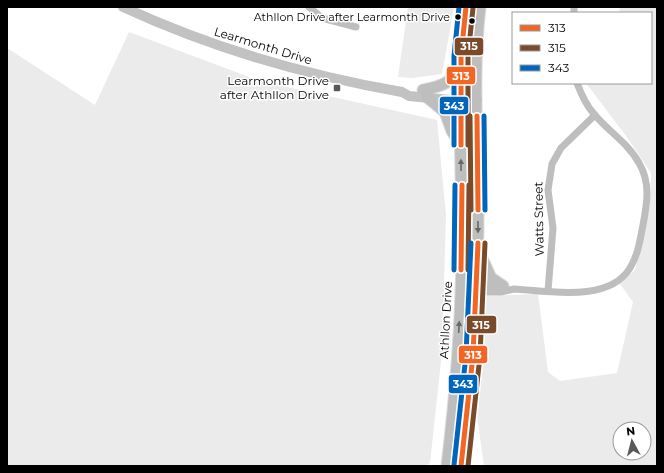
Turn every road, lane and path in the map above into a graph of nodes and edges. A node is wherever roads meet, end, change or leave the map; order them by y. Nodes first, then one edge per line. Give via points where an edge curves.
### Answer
1 (123, 7) edge
2 (309, 7) edge
3 (466, 7) edge
4 (480, 7) edge
5 (356, 27) dead end
6 (462, 56) junction
7 (576, 84) edge
8 (425, 94) junction
9 (461, 98) junction
10 (477, 100) junction
11 (595, 115) junction
12 (461, 145) junction
13 (478, 243) junction
14 (503, 286) junction
15 (461, 288) junction
16 (477, 289) junction
17 (514, 289) junction
18 (548, 291) junction
19 (447, 466) edge
20 (461, 466) edge

1 - 8 street, Learmonth Drive via 204,41 253,58 303,72 402,92 409,89
2 - 5 street via 322,18
3 - 6 main road, Athllon Drive
4 - 10 main road
6 - 8 main road via 452,80
6 - 9 main road, Athllon Drive
7 - 11 street
8 - 9 street, Learmonth Drive
8 - 12 main road via 445,112
9 - 10 street, Learmonth Drive
9 - 12 main road, Athllon Drive
10 -> 13 main road
11 - 18 street, Watts Street via 561,148 552,164 548,190 553,228
11 - 18 street via 637,160 645,177 647,202 638,250 626,274 607,288 584,292
15 -> 12 main road, Athllon Drive
13 - 14 main road via 491,278
13 - 16 main road
14 - 16 street
14 - 17 street
15 - 16 street
19 -> 15 main road, Athllon Drive via 456,380
16 - 17 street via 501,292
16 - 20 main road via 471,382
17 - 18 street

